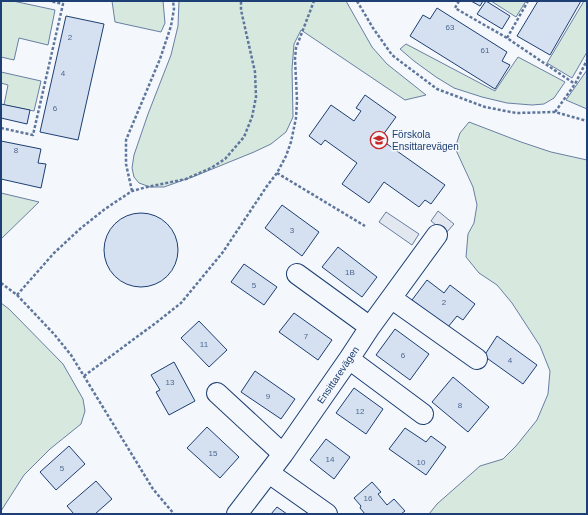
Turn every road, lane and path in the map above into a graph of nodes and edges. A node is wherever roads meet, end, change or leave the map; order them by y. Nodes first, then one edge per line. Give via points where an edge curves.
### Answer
1 (50, 1) edge
2 (173, 1) edge
3 (242, 1) edge
4 (314, 1) edge
5 (357, 1) edge
6 (459, 1) edge
7 (528, 1) edge
8 (507, 38) junction
9 (587, 60) edge
10 (575, 84) junction
11 (555, 112) junction
12 (587, 121) edge
13 (1, 128) edge
14 (277, 173) junction
15 (132, 191) junction
16 (365, 226) dead end
17 (437, 235) dead end
18 (296, 274) dead end
19 (1, 283) edge
20 (17, 295) junction
21 (391, 298) junction
22 (370, 327) junction
23 (349, 359) junction
24 (477, 359) dead end
25 (84, 376) junction
26 (217, 393) dead end
27 (423, 414) dead end
28 (283, 454) junction
29 (269, 473) junction
30 (174, 514) edge
31 (237, 514) edge
32 (327, 514) edge

1 - 13 path via 63,4 33,135
2 - 15 path via 171,26 160,59 126,140 126,164
3 - 15 path via 241,10 255,72 256,97 244,137 225,159 211,168 186,179
4 - 14 path via 296,48 296,118 291,142
5 - 11 path via 392,55 437,89 485,107 516,113
6 - 8 path via 455,8
7 - 8 path
8 - 10 path
9 - 10 path
10 - 11 path
11 - 12 path
14 - 16 path
14 - 25 path via 223,252 182,303
15 - 20 path via 80,228
17 - 21 street, Ensittarevägen
18 - 22 street
19 - 20 path
20 - 25 path via 54,334
21 - 22 street, Ensittarevägen
21 - 24 street
22 - 23 street, Ensittarevägen
23 - 27 street
23 - 28 street, Ensittarevägen
25 - 30 path via 153,489
26 - 28 street
28 - 29 street, Ensittarevägen
29 - 31 street, Ensittarevägen
29 - 32 street

